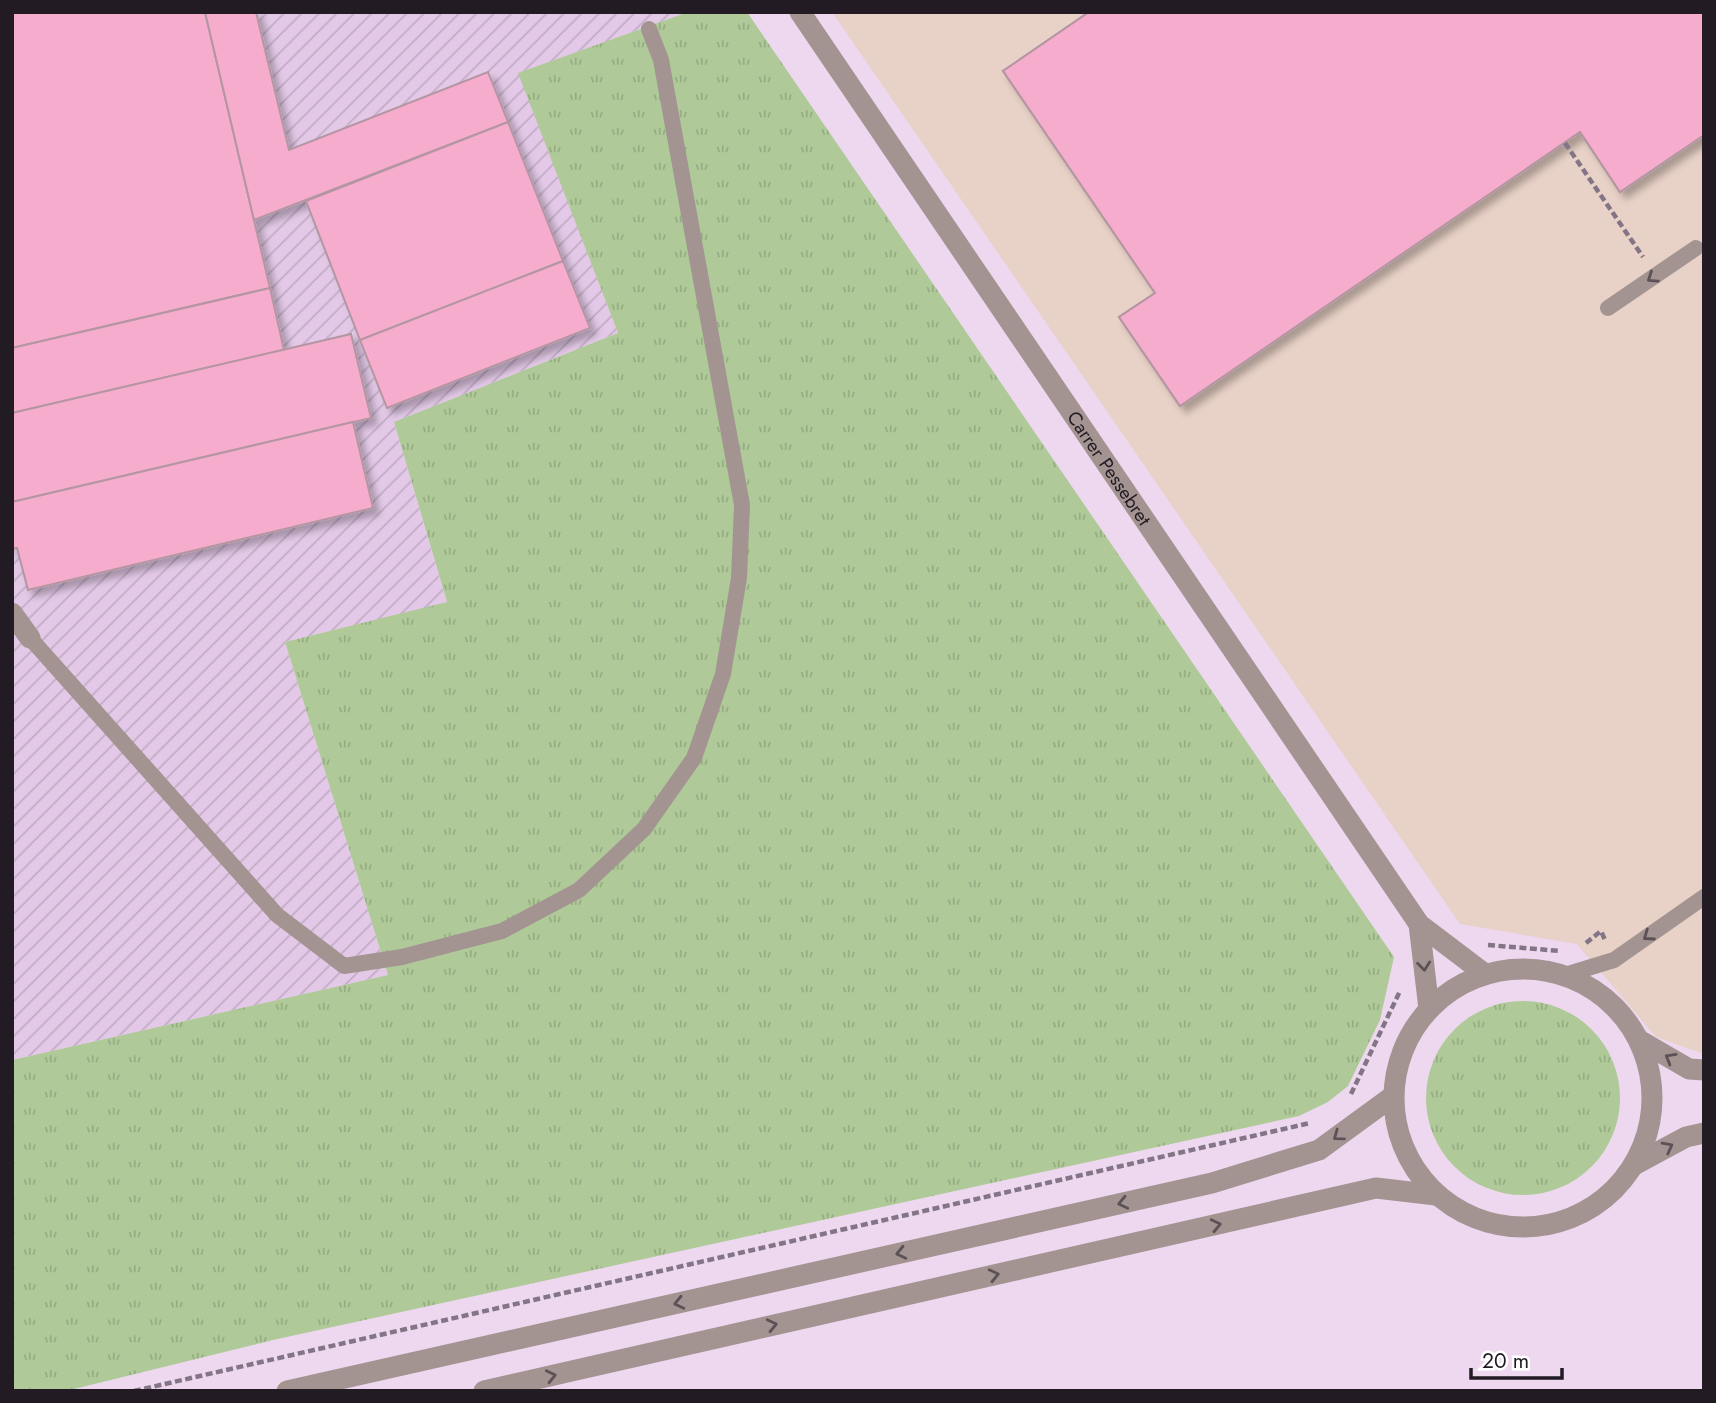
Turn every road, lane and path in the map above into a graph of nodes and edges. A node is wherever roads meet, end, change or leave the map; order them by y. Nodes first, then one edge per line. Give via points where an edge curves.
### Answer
1 (800, 12) edge
2 (649, 29) dead end
3 (1565, 143) dead end
4 (1696, 248) dead end
5 (1656, 275) junction
6 (1608, 308) dead end
7 (12, 613) edge
8 (30, 638) joint
9 (1704, 897) edge
10 (1419, 924) junction
11 (1487, 945) dead end
12 (1584, 945) dead end
13 (1563, 951) dead end
14 (1614, 960) junction
15 (1485, 974) junction
16 (1565, 975) junction
17 (1401, 986) dead end
18 (1429, 1009) junction
19 (1639, 1040) junction
20 (1704, 1070) edge
21 (1393, 1096) junction
22 (1341, 1102) dead end
23 (1312, 1122) dead end
24 (1704, 1133) edge
25 (1634, 1165) junction
26 (1436, 1195) junction
27 (134, 1391) edge
28 (287, 1391) edge
29 (484, 1391) edge

1 - 10 street, Carrer Pessebret
2 - 8 lane via 661,60 742,505 739,578 723,674 694,758 644,829 579,890 502,931 402,957 345,966 277,915
3 - 5 path
4 - 5 lane
5 -> 6 lane
7 - 8 street
9 -> 14 lane
10 - 15 street, Carrer Pessebret
10 -> 18 street, Carrer Pessebret
11 - 13 path
12 - 14 path via 1601,931
14 - 16 lane
15 - 16 street via 1525,968
15 - 18 street via 1455,988
16 - 19 street via 1595,990 1620,1012
17 - 22 path via 1351,1095
18 - 21 street via 1403,1049
20 -> 19 street via 1689,1069
19 - 25 street via 1651,1081 1650,1125
21 - 26 street via 1398,1133 1413,1166
21 -> 28 street via 1319,1150 1212,1183
23 - 27 path
25 -> 24 street via 1686,1137
25 - 26 street via 1610,1194 1578,1214 1542,1226 1504,1226 1468,1215
29 -> 26 street via 1376,1188

